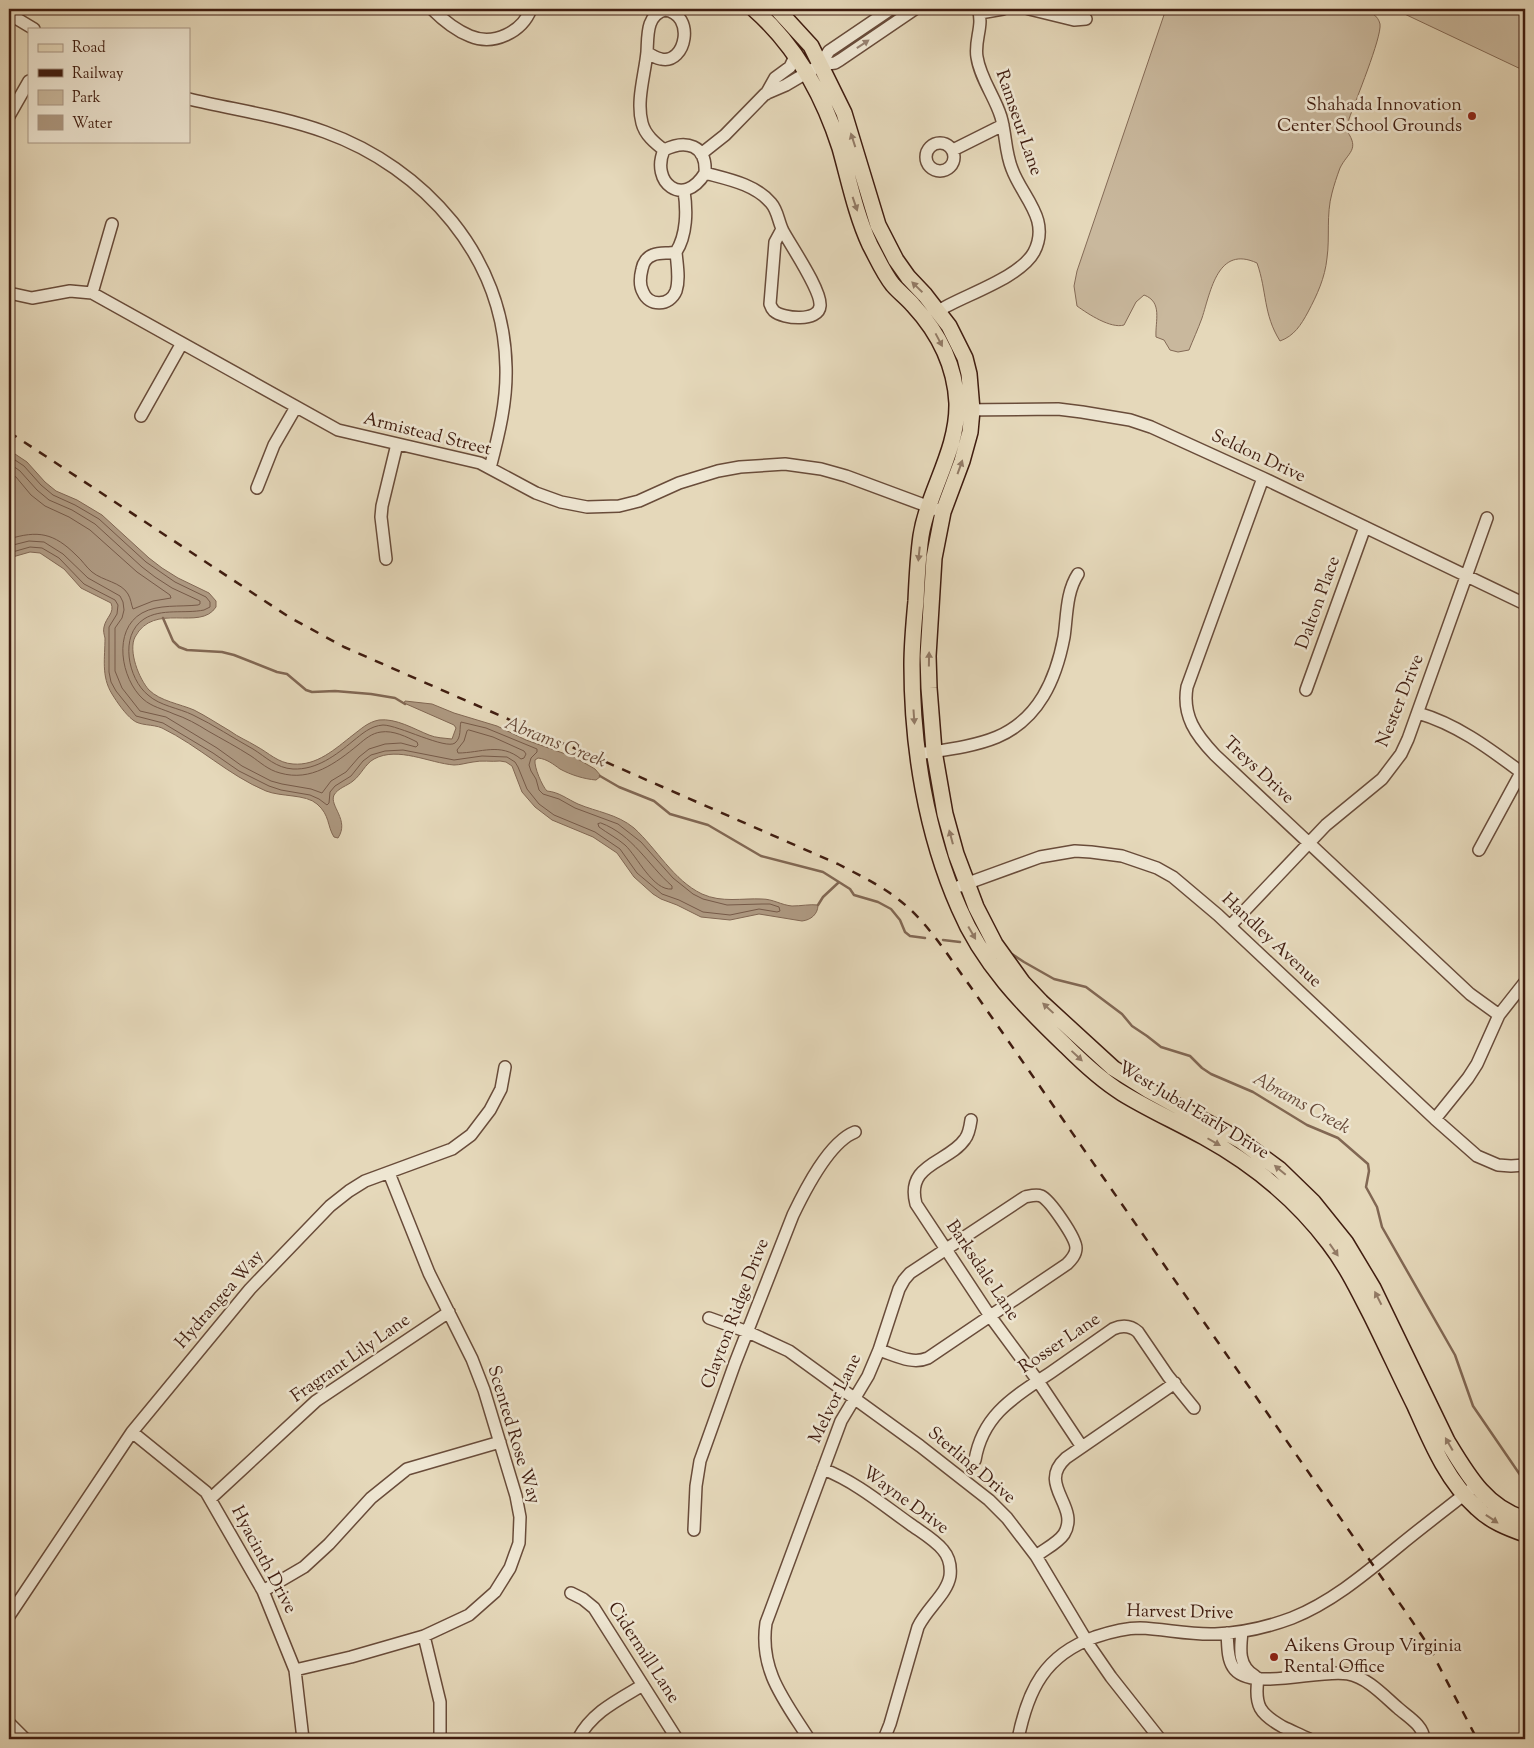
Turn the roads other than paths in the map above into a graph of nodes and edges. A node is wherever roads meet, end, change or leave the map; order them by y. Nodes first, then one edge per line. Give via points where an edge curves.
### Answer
1 (432, 9) edge
2 (531, 9) edge
3 (754, 9) edge
4 (777, 9) edge
5 (892, 9) edge
6 (915, 9) edge
7 (1003, 9) edge
8 (1029, 9) edge
9 (979, 11) edge
10 (9, 14) edge
11 (1086, 19) dead end
12 (32, 28) edge
13 (647, 52) dead end
14 (796, 54) junction
15 (820, 65) junction
16 (806, 73) junction
17 (28, 83) edge
18 (765, 94) junction
19 (190, 99) edge
20 (9, 116) edge
21 (1003, 125) junction
22 (664, 150) junction
23 (953, 150) dead end
24 (701, 154) junction
25 (705, 173) junction
26 (684, 191) junction
27 (112, 224) dead end
28 (782, 229) junction
29 (676, 252) junction
30 (92, 293) junction
31 (9, 294) edge
32 (938, 311) junction
33 (182, 343) junction
34 (296, 407) junction
35 (964, 410) junction
36 (141, 416) dead end
37 (396, 444) junction
38 (490, 468) junction
39 (1263, 478) junction
40 (257, 488) dead end
41 (928, 507) junction
42 (943, 512) junction
43 (1487, 518) dead end
44 (1365, 527) junction
45 (386, 559) dead end
46 (1078, 574) dead end
47 (1468, 576) junction
48 (1525, 604) edge
49 (1306, 690) dead end
50 (1418, 713) junction
51 (934, 751) junction
52 (918, 754) junction
53 (1524, 771) edge
54 (1309, 842) junction
55 (1479, 850) dead end
56 (966, 883) junction
57 (951, 890) junction
58 (1230, 926) junction
59 (1525, 982) edge
60 (1499, 1015) junction
61 (505, 1067) dead end
62 (1436, 1119) junction
63 (971, 1120) dead end
64 (855, 1132) dead end
65 (1525, 1165) edge
66 (389, 1173) junction
67 (946, 1250) junction
68 (449, 1312) junction
69 (990, 1316) junction
70 (709, 1318) dead end
71 (748, 1332) junction
72 (879, 1350) junction
73 (1038, 1381) junction
74 (1175, 1383) junction
75 (854, 1398) junction
76 (1194, 1408) dead end
77 (132, 1432) junction
78 (500, 1442) junction
79 (1082, 1448) junction
80 (975, 1460) dead end
81 (823, 1469) junction
82 (1470, 1490) junction
83 (210, 1499) junction
84 (1525, 1519) edge
85 (694, 1530) dead end
86 (1525, 1534) edge
87 (1036, 1556) junction
88 (263, 1591) junction
89 (571, 1593) dead end
90 (9, 1616) edge
91 (1242, 1632) junction
92 (1227, 1633) junction
93 (424, 1636) junction
94 (1086, 1640) junction
95 (295, 1670) junction
96 (1258, 1678) junction
97 (643, 1685) junction
98 (9, 1723) edge
99 (1304, 1738) edge
100 (25, 1739) edge
101 (303, 1739) edge
102 (440, 1739) edge
103 (578, 1739) edge
104 (677, 1739) edge
105 (809, 1739) edge
106 (884, 1739) edge
107 (1018, 1739) edge
108 (1160, 1739) edge
109 (1424, 1739) edge

1 - 2 street via 471,37 490,39 518,28
3 - 14 main road
4 - 15 main road via 811,46
5 - 15 street via 829,51
15 -> 6 street via 835,63
7 - 9 street
8 - 11 street via 1074,20
9 - 21 street, Ramseur Lane via 981,23 976,55
10 - 12 street
13 - 22 street via 640,106 642,124 651,139
14 - 16 main road
14 - 18 street via 790,66
15 - 16 street
32 -> 15 main road via 902,269 878,225 844,113
16 - 18 street
16 -> 35 main road via 830,118 868,241 892,284 929,324 945,351
17 - 20 street
18 - 24 street via 725,135
19 - 38 street via 275,117 326,132 386,162 412,180 446,213 484,274 498,311 504,344 504,404
21 - 23 street
21 - 32 street, Ramseur Lane via 1012,170 1038,217 1038,242 1030,258 1013,273
22 - 24 street via 685,144
22 - 26 street via 660,164 663,178 668,185
24 - 25 street
25 - 26 street via 694,187
25 - 28 street via 750,187 771,203
26 - 29 street via 683,235
27 - 30 street
28 - 28 street via 818,294 820,308 815,315 790,317 774,312 770,304 775,242
29 - 29 street via 654,254 643,266 640,279 643,293 654,302 669,300 676,290
30 - 31 street, Armistead Street via 70,291 32,298
30 - 33 street, Armistead Street
32 - 35 main road via 952,331 970,380
33 - 34 street, Armistead Street
33 - 36 street
34 - 37 street, Armistead Street via 338,430
34 - 40 street via 274,445
35 - 39 street, Seldon Drive via 1058,409 1130,420 1178,438
35 - 41 main road, West Jubal Early Drive
42 -> 35 main road, West Jubal Early Drive via 970,432
37 - 38 street, Armistead Street via 470,460
37 - 45 street via 382,506
38 - 41 street, Armistead Street via 542,496 587,507 619,506 639,501 679,483 718,471 785,464 846,476
39 - 44 street, Seldon Drive
39 - 54 street, Treys Drive via 1187,687 1186,710 1203,743
41 - 42 street, Armistead Street
41 -> 52 main road, West Jubal Early Drive via 921,538 913,646
51 -> 42 main road, West Jubal Early Drive via 928,656 934,558
43 - 47 street, Nester Drive
44 - 47 street, Seldon Drive
44 - 49 street, Dalton Place
46 - 51 street via 1071,589 1057,669 1043,698 1031,713 996,737
47 - 48 street, Seldon Drive
47 - 50 street, Nester Drive
50 - 53 street via 1445,722
50 - 54 street, Nester Drive via 1390,771
51 - 52 street
56 -> 51 main road, West Jubal Early Drive via 945,814
52 - 57 main road, West Jubal Early Drive via 932,828
53 - 55 street
54 - 58 street, Nester Drive
54 - 60 street, Treys Drive via 1470,994
56 - 57 street, Handley Avenue
56 - 58 street, Handley Avenue via 1048,855 1107,853 1141,862 1172,877
82 -> 56 main road, West Jubal Early Drive via 1361,1267 1313,1202 1257,1152 1123,1076 1094,1052 1038,999 1010,965 985,926
57 -> 82 main road, West Jubal Early Drive via 966,924 997,974 1086,1065 1126,1095 1252,1166 1310,1219 1357,1287 1435,1450
58 - 62 street, Handley Avenue
59 - 60 street
60 - 62 street via 1477,1064
61 - 66 street, Hydrangea Way via 501,1089 471,1135 452,1149
62 - 65 street, Handley Avenue via 1488,1162
63 - 67 street, Barksdale Lane via 963,1142 926,1168 915,1185 914,1199 918,1210
64 - 71 street, Clayton Ridge Drive via 832,1149 803,1195
66 - 68 street, Scented Rose Way via 412,1233
66 - 77 street, Hydrangea Way via 365,1181 330,1206 250,1289
67 - 69 street, Barksdale Lane
67 - 69 street, Melvor Lane via 1029,1196 1043,1198 1060,1219 1075,1242 1076,1252 1072,1259
67 - 72 street, Melvor Lane via 904,1280
68 - 78 street, Scented Rose Way via 481,1382
68 - 83 street, Fragrant Lily Lane via 316,1401
69 - 72 street, Melvor Lane via 925,1360 910,1360
69 - 73 street, Barksdale Lane
70 - 71 street, Sterling Drive
71 - 75 street, Sterling Drive via 790,1351
71 - 85 street, Clayton Ridge Drive via 700,1461
72 - 75 street, Melvor Lane
73 - 74 street, Rosser Lane via 1113,1329 1124,1326 1138,1332
73 - 79 street, Barksdale Lane
73 - 80 street, Rosser Lane via 1007,1402 994,1416 980,1440
74 - 76 street, Rosser Lane
74 - 79 street
75 - 81 street, Melvor Lane via 841,1421
75 - 87 street, Sterling Drive via 970,1484 1007,1518
77 - 83 street, Hyacinth Drive via 206,1492
77 - 90 street, Hydrangea Way
78 - 88 street via 407,1469 371,1498 304,1567
78 - 93 street, Scented Rose Way via 520,1517 519,1543 510,1568 495,1592 469,1615
79 - 87 street via 1063,1461 1056,1472 1057,1490 1068,1514 1065,1532
81 - 105 street, Melvor Lane via 768,1615 764,1640 772,1679
81 - 106 street, Wayne Drive via 856,1484 937,1544 949,1560 948,1582 918,1627
82 - 84 main road, West Jubal Early Drive via 1498,1508
82 -> 86 main road, West Jubal Early Drive via 1477,1508 1500,1525
82 - 91 street, Harvest Drive via 1334,1596 1293,1617
83 - 88 street, Hyacinth Drive
87 - 94 street, Sterling Drive
88 - 95 street, Hyacinth Drive
89 - 97 street, Cidermill Lane via 594,1608
91 - 92 street, Harvest Drive
91 - 96 street via 1242,1661 1247,1671
92 - 94 street, Harvest Drive via 1128,1628
92 - 96 street via 1233,1668
93 - 95 street, Scented Rose Way
93 - 102 street via 440,1702
94 - 107 street, Harvest Drive via 1060,1655 1040,1676 1026,1706
94 - 108 street, Sterling Drive
95 - 101 street, Hyacinth Drive
96 - 99 street via 1257,1700 1263,1714
96 - 109 street via 1348,1674 1370,1684 1421,1728
97 - 103 street via 596,1715
97 - 104 street, Cidermill Lane
98 - 100 street

